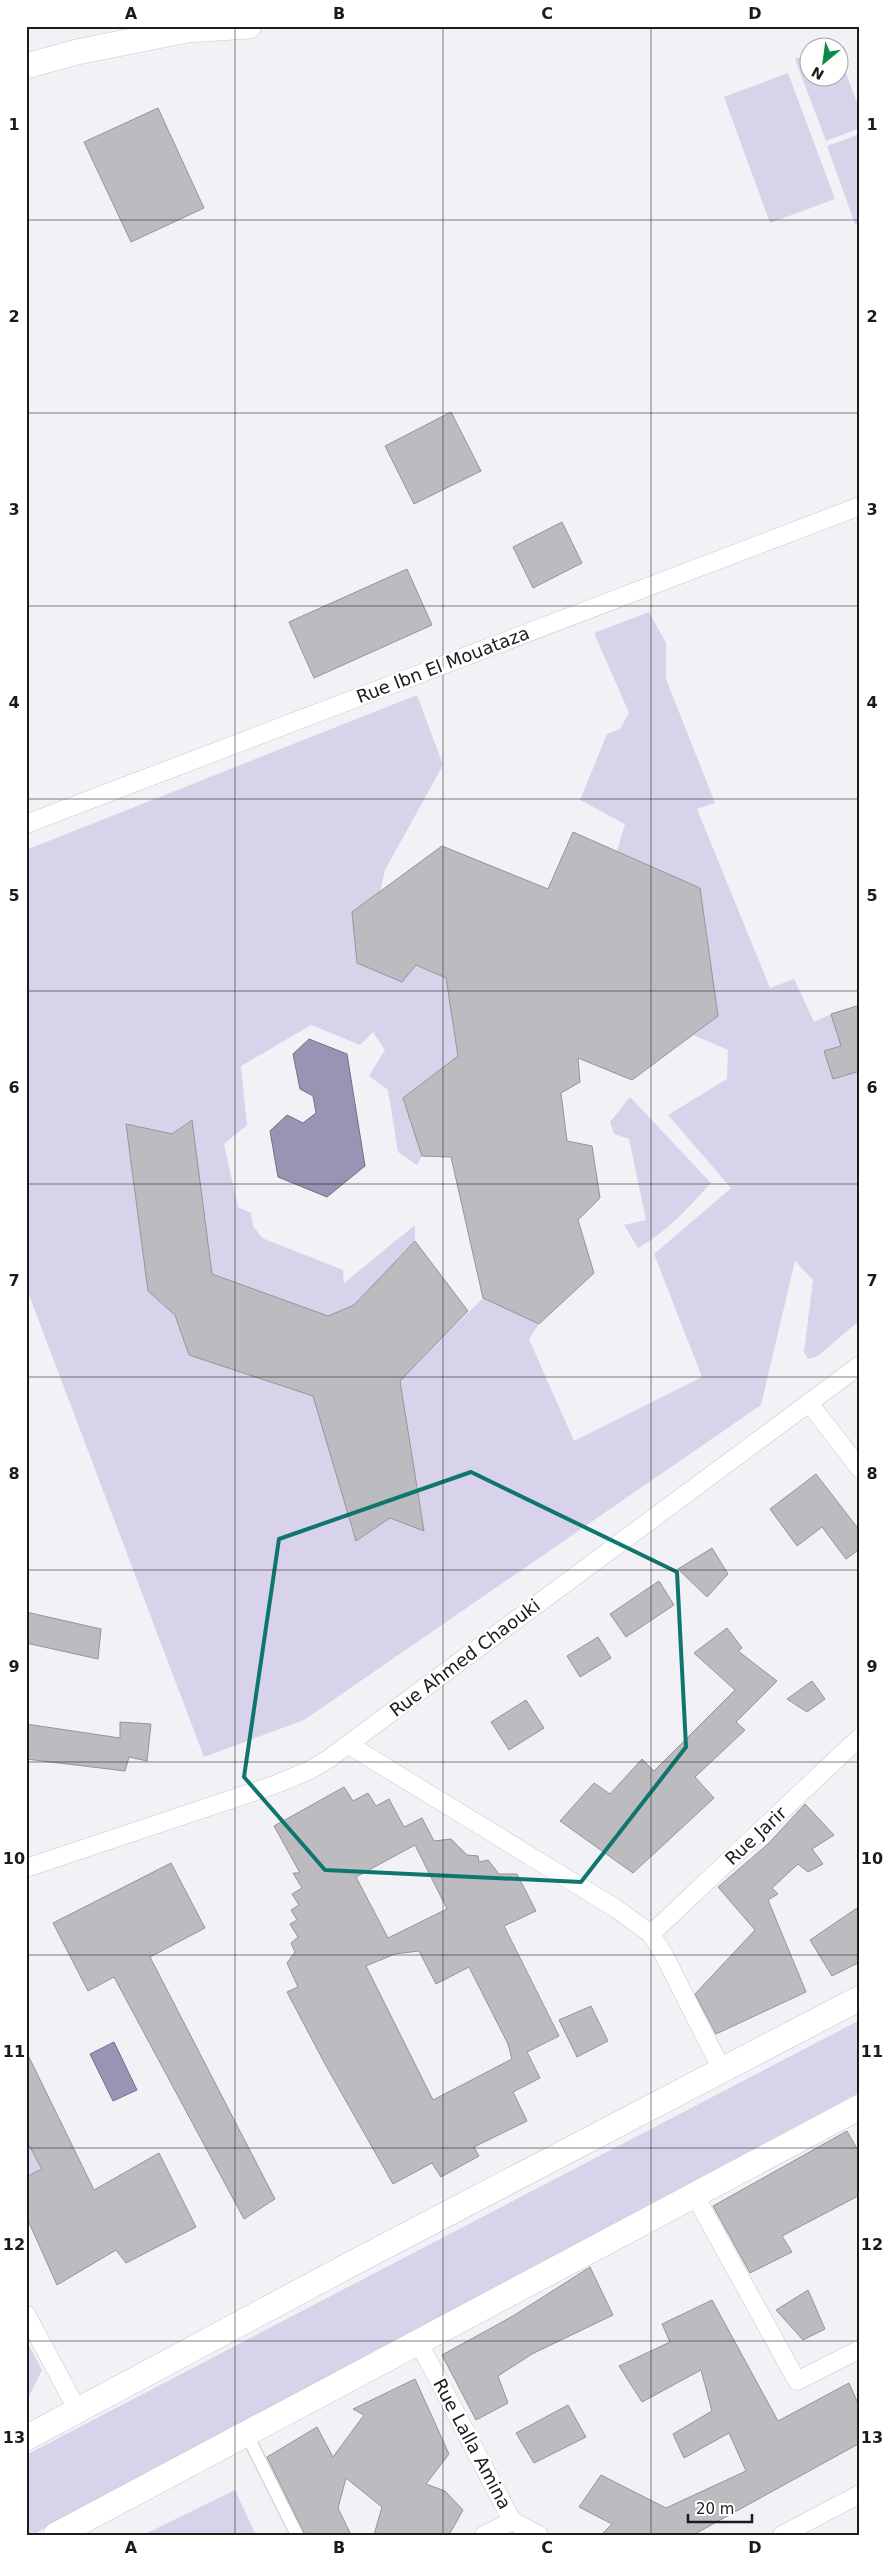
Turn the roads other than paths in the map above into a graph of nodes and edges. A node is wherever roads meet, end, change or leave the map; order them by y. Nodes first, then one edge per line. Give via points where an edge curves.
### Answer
1 (249, 26) edge
2 (26, 66) edge
3 (860, 506) edge
4 (26, 824) edge
5 (860, 1365) edge
6 (808, 1403) junction
7 (860, 1468) edge
8 (860, 1737) edge
9 (349, 1745) junction
10 (26, 1868) edge
11 (651, 1934) junction
12 (860, 1998) edge
13 (722, 2070) junction
14 (860, 2107) edge
15 (694, 2194) junction
16 (26, 2314) edge
17 (418, 2341) junction
18 (860, 2349) edge
19 (78, 2411) junction
20 (246, 2433) junction
21 (26, 2438) edge
22 (860, 2494) edge
23 (512, 2521) junction
24 (56, 2535) edge
25 (297, 2535) edge
26 (484, 2535) edge
27 (540, 2535) edge
28 (782, 2535) edge

1 - 2 main road via 187,30 77,52
3 - 4 street, Rue Ibn El Mouataza
5 - 6 street, Rue Ahmed Chaouki
6 - 7 street
6 - 9 street, Rue Ahmed Chaouki
8 - 11 street, Rue Jarir
9 - 10 street, Rue Ahmed Chaouki via 292,1778
9 - 11 street via 615,1908
11 - 13 street
12 - 13 main road
13 - 19 main road via 346,2266
14 - 15 main road
15 - 17 main road
15 - 18 street via 797,2381
16 - 19 street
17 - 20 main road
17 - 23 street, Rue Lalla Amina
19 - 21 main road
20 - 24 main road
20 - 25 street
22 - 28 street
23 - 26 street
23 - 27 street, Rue Lalla Amina

